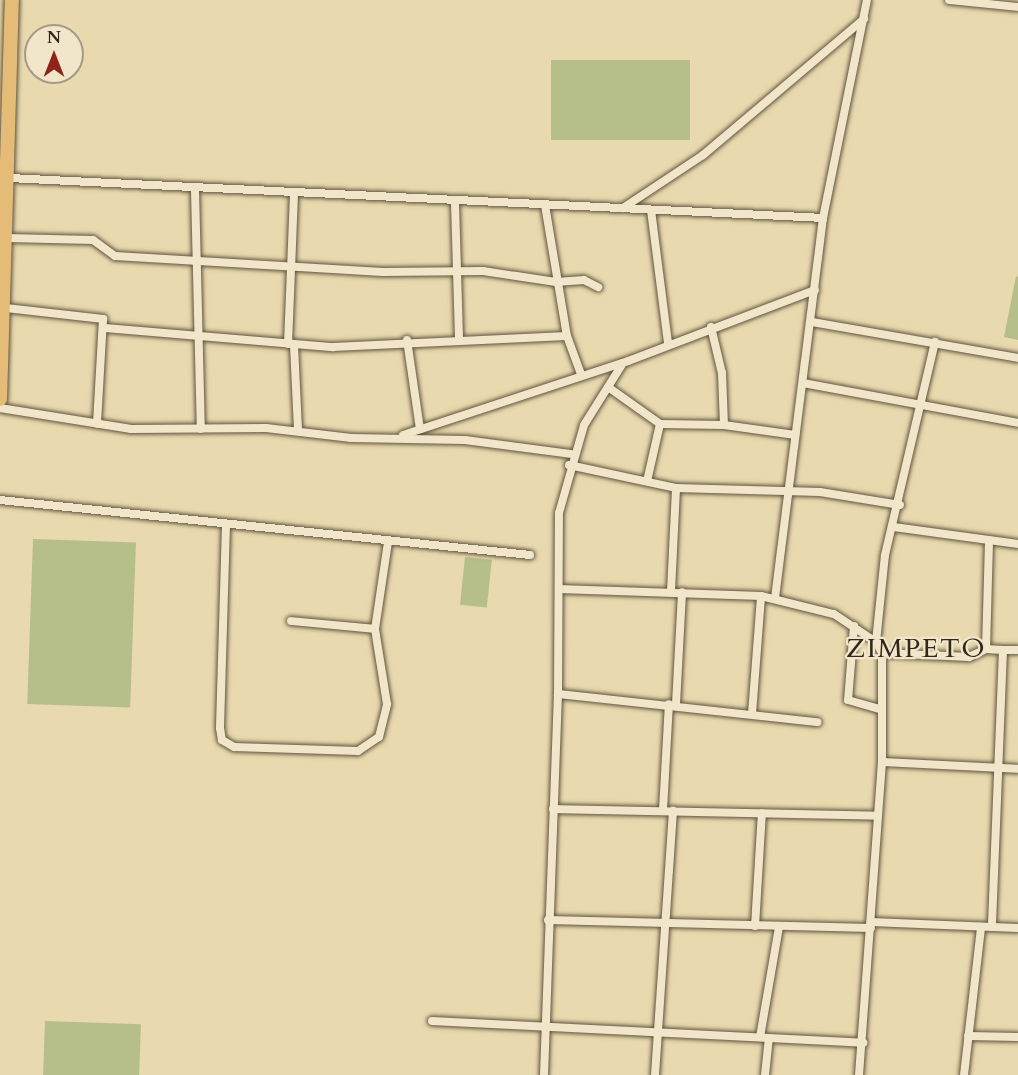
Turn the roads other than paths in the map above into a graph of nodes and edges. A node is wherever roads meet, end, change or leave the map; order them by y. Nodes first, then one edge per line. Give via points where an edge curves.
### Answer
1 (12, 0) edge
2 (867, 0) edge
3 (950, 0) edge
4 (1018, 7) edge
5 (864, 19) junction
6 (9, 178) junction
7 (195, 190) junction
8 (294, 195) junction
9 (455, 203) junction
10 (544, 205) junction
11 (623, 208) junction
12 (651, 210) junction
13 (823, 218) junction
14 (7, 238) junction
15 (197, 260) junction
16 (295, 266) junction
17 (455, 272) junction
18 (556, 282) junction
19 (598, 287) dead end
20 (815, 290) junction
21 (6, 308) junction
22 (812, 322) junction
23 (711, 327) junction
24 (105, 328) junction
25 (567, 336) junction
26 (200, 337) junction
27 (407, 340) junction
28 (459, 341) junction
29 (935, 342) junction
30 (668, 343) junction
31 (291, 345) junction
32 (1018, 358) edge
33 (623, 363) junction
34 (581, 374) junction
35 (803, 383) junction
36 (608, 387) junction
37 (0, 399) edge
38 (924, 405) junction
39 (0, 408) edge
40 (1018, 423) edge
41 (96, 424) junction
42 (660, 424) junction
43 (724, 425) junction
44 (201, 429) junction
45 (420, 429) junction
46 (298, 430) junction
47 (795, 435) junction
48 (397, 437) junction
49 (572, 454) junction
50 (569, 465) junction
51 (647, 481) junction
52 (676, 488) junction
53 (788, 492) junction
54 (0, 500) edge
55 (900, 505) junction
56 (226, 525) junction
57 (894, 527) junction
58 (388, 542) junction
59 (988, 542) junction
60 (1018, 544) edge
61 (530, 555) dead end
62 (559, 588) junction
63 (671, 591) junction
64 (682, 592) junction
65 (761, 596) junction
66 (775, 598) junction
67 (291, 621) dead end
68 (854, 626) junction
69 (375, 629) junction
70 (876, 642) junction
71 (986, 649) junction
72 (1003, 650) junction
73 (1018, 650) edge
74 (882, 653) junction
75 (558, 694) junction
76 (672, 704) junction
77 (882, 710) junction
78 (752, 714) junction
79 (817, 722) dead end
80 (882, 762) junction
81 (997, 767) junction
82 (1018, 769) edge
83 (553, 809) junction
84 (663, 810) junction
85 (673, 811) junction
86 (762, 813) junction
87 (877, 816) junction
88 (549, 920) junction
89 (665, 920) junction
90 (871, 925) junction
91 (754, 926) junction
92 (778, 927) junction
93 (981, 927) junction
94 (992, 927) junction
95 (1018, 928) edge
96 (432, 1021) dead end
97 (545, 1024) junction
98 (657, 1029) junction
99 (968, 1036) junction
100 (1018, 1037) edge
101 (765, 1038) junction
102 (863, 1043) junction
103 (543, 1075) edge
104 (656, 1075) edge
105 (765, 1075) edge
106 (860, 1075) edge
107 (964, 1075) edge

1 - 6 highway
2 - 5 street
3 - 4 street
5 - 11 street via 703,155
5 - 13 street
6 - 7 street
6 - 14 highway
7 - 8 street
7 - 15 street
8 - 9 street
8 - 16 street
9 - 10 street
9 - 17 street
10 - 11 street
10 - 18 street
11 - 12 street
12 - 13 street
12 - 30 street
13 - 20 street
14 - 15 street via 93,240 112,255
14 - 21 highway
15 - 16 street
15 - 26 street
16 - 17 street
16 - 31 street
17 - 18 street
17 - 28 street
18 - 19 street via 584,280
18 - 25 street
20 - 22 street
20 - 23 street
21 - 24 street via 99,316
21 - 37 highway
22 - 29 street
22 - 35 street
23 - 30 street
23 - 43 street via 722,373
24 - 26 street
24 - 41 street
25 - 28 street
25 - 34 street
26 - 31 street
26 - 44 street
27 - 28 street
27 - 31 street
27 - 45 street
29 - 32 street
29 - 38 street
30 - 33 street
31 - 46 street
33 - 34 street
33 - 36 street
34 - 45 street
35 - 38 street
35 - 47 street
36 - 42 street
36 - 49 street
38 - 40 street
38 - 55 street
39 - 41 street
41 - 44 street
42 - 43 street
42 - 51 street
43 - 47 street
44 - 46 street
45 - 48 street
46 - 48 street via 351,438
47 - 53 street
48 - 49 street via 475,441
49 - 50 street
50 - 51 street
50 - 62 street via 559,513
51 - 52 street
52 - 53 street
52 - 63 street
53 - 55 street via 834,493
53 - 66 street
54 - 56 street
55 - 57 street
56 - 58 street
56 - 69 street via 220,728 226,745 358,752 374,743 388,715
57 - 59 street
57 - 70 street via 883,567
58 - 61 street
58 - 69 street
59 - 60 street
59 - 71 street
62 - 63 street
62 - 75 street
63 - 64 street
64 - 65 street
64 - 76 street
65 - 66 street
65 - 78 street
66 - 68 street via 824,610
67 - 69 street
68 - 70 street
68 - 77 street via 848,700
70 - 74 street
71 - 72 street
71 - 74 street via 969,657
72 - 73 street
72 - 81 street
74 - 77 street
75 - 76 street
75 - 83 street
76 - 78 street
76 - 84 street
77 - 80 street
78 - 79 street
80 - 81 street
80 - 87 street
81 - 82 street
81 - 94 street
83 - 84 street
83 - 88 street
84 - 85 street
85 - 86 street
85 - 89 street
86 - 87 street
86 - 91 street
87 - 90 street
88 - 89 street
88 - 97 street
89 - 91 street
89 - 98 street
90 - 92 street
90 - 93 street
90 - 102 street
91 - 92 street
92 - 101 street
93 - 94 street
93 - 99 street
94 - 95 street
96 - 97 street
97 - 98 street
97 - 103 street
98 - 101 street
98 - 104 street
99 - 100 street
99 - 107 street
101 - 102 street
101 - 105 street
102 - 106 street

